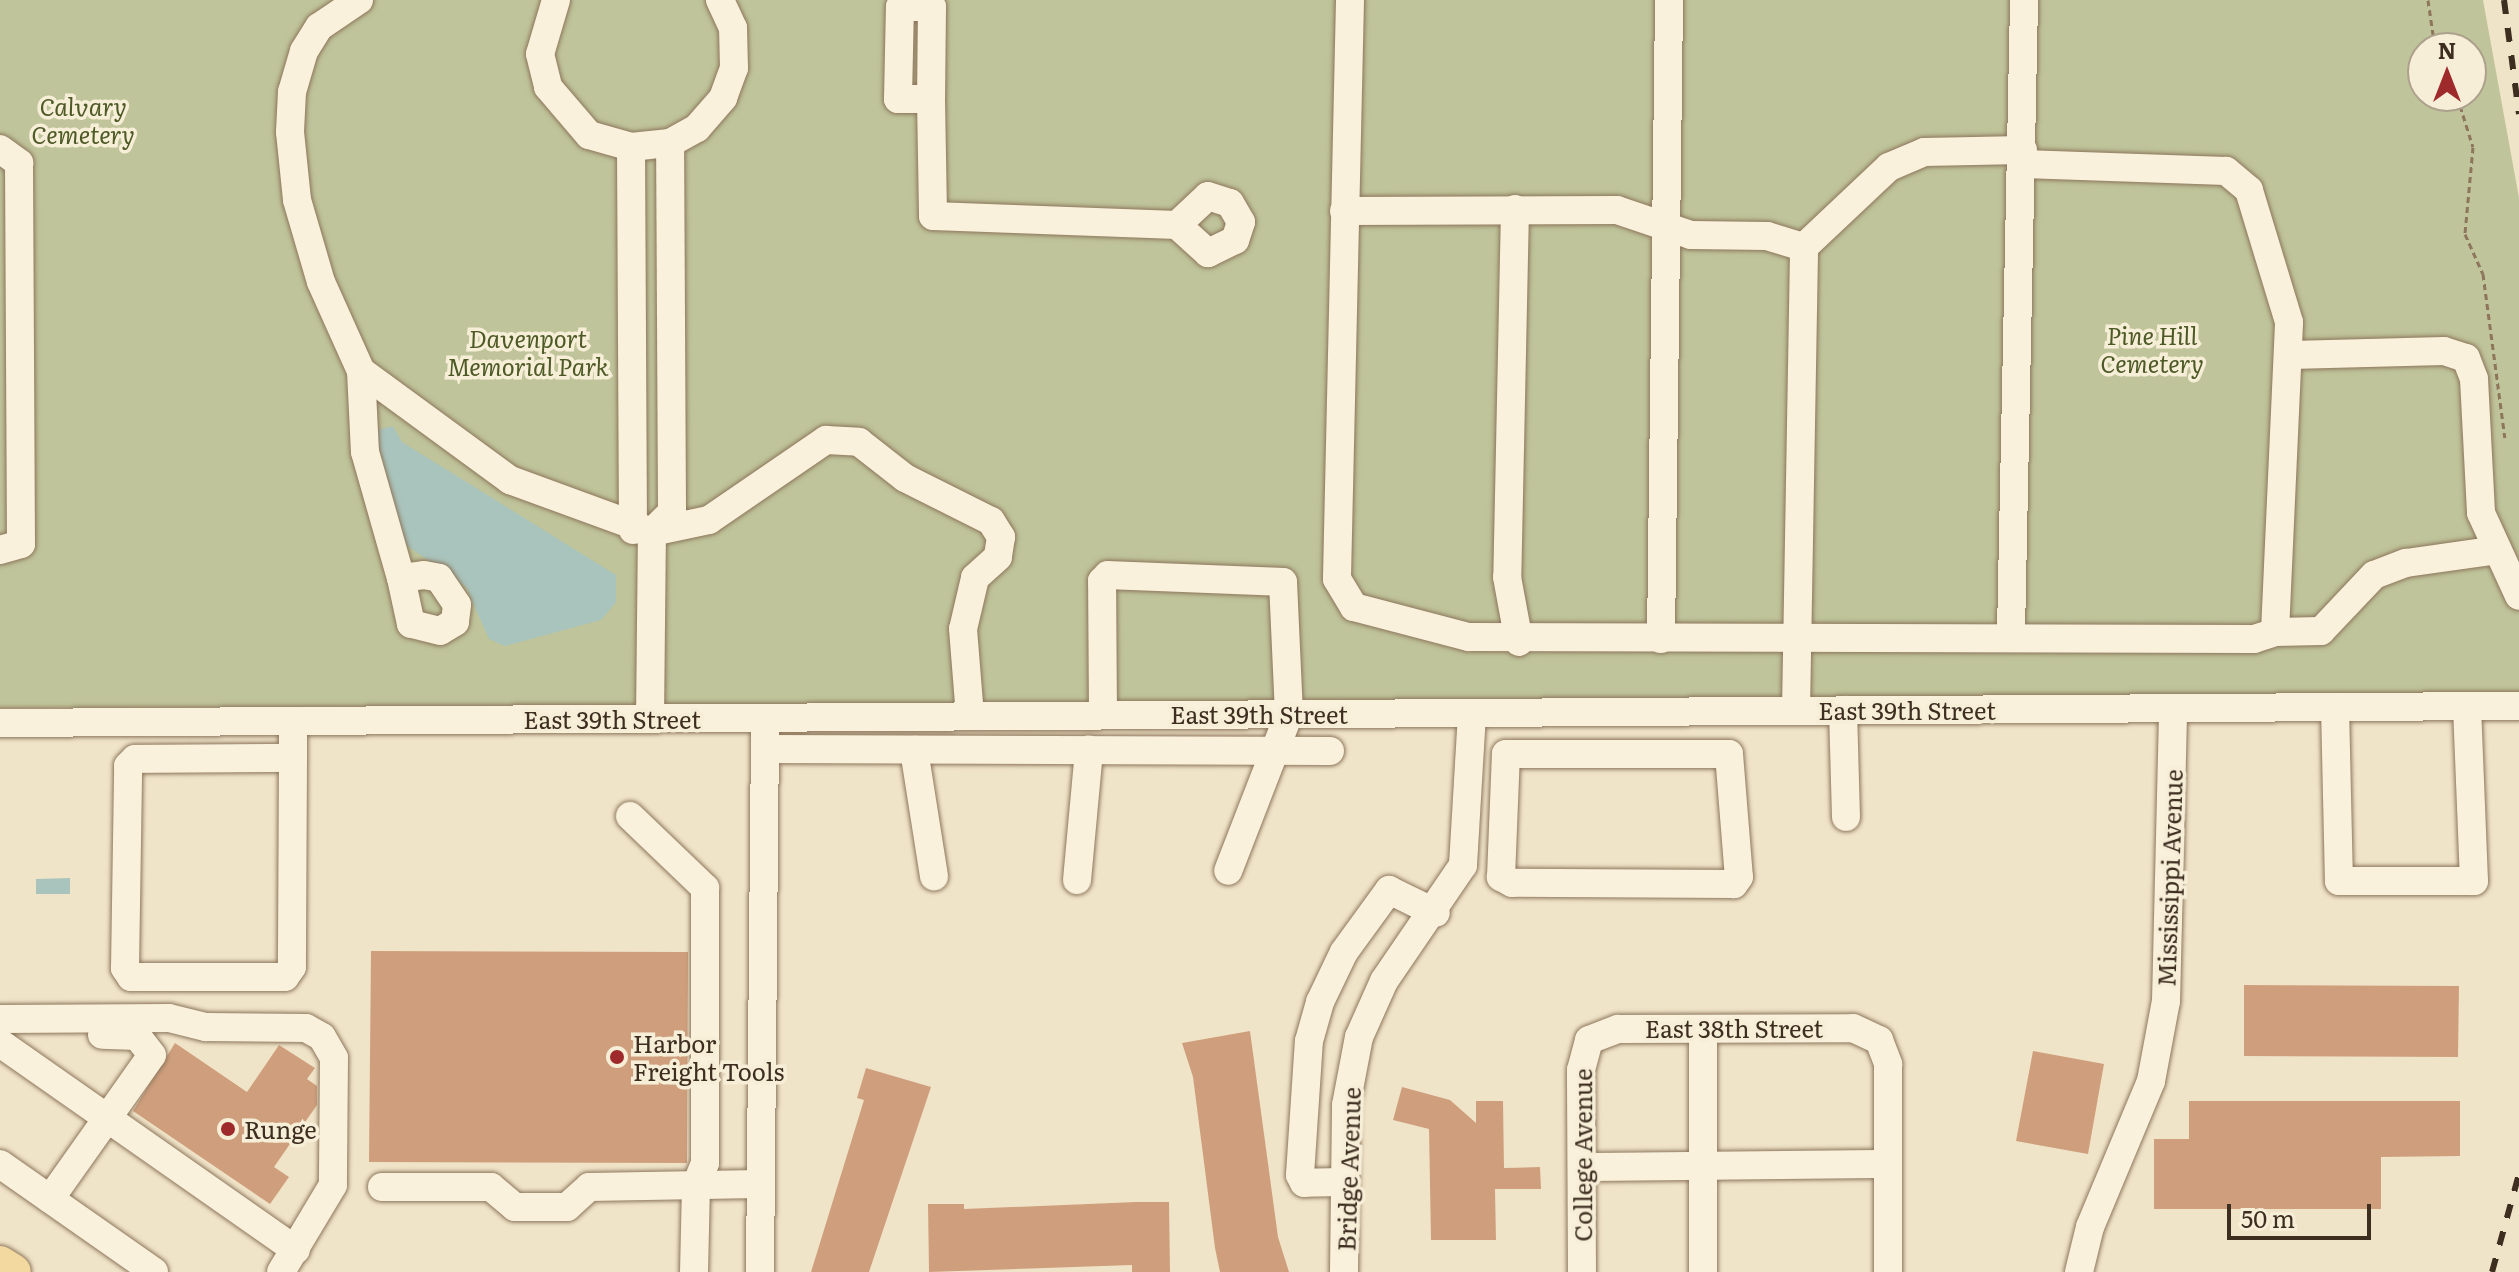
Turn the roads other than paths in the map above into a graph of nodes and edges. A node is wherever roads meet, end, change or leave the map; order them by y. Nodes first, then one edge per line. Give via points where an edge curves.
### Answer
1 (359, 0) edge
2 (556, 0) edge
3 (720, 0) edge
4 (1350, 0) edge
5 (1669, 0) edge
6 (2021, 2) edge
7 (900, 4) edge
8 (670, 143) junction
9 (631, 147) junction
10 (0, 149) edge
11 (2023, 157) junction
12 (1515, 209) junction
13 (1344, 211) junction
14 (1177, 225) dead end
15 (1666, 225) junction
16 (1804, 247) junction
17 (2291, 355) junction
18 (361, 371) junction
19 (9, 425) edge
20 (642, 531) junction
21 (0, 550) edge
22 (2497, 550) junction
23 (401, 578) dead end
24 (2519, 596) edge
25 (2275, 632) junction
26 (2011, 633) junction
27 (1798, 634) junction
28 (1661, 639) junction
29 (1519, 642) junction
30 (2467, 706) junction
31 (2519, 706) edge
32 (2335, 707) junction
33 (2173, 708) junction
34 (1843, 710) junction
35 (1796, 711) junction
36 (1472, 713) junction
37 (1289, 714) junction
38 (1103, 715) junction
39 (970, 716) junction
40 (765, 718) junction
41 (650, 719) junction
42 (293, 721) junction
43 (0, 723) edge
44 (765, 749) junction
45 (914, 750) junction
46 (1089, 750) junction
47 (1274, 750) junction
48 (1330, 751) dead end
49 (293, 758) junction
50 (630, 816) dead end
51 (1846, 817) dead end
52 (1468, 818) junction
53 (1500, 818) junction
54 (1228, 871) dead end
55 (934, 876) dead end
56 (1077, 880) dead end
57 (1436, 913) junction
58 (0, 1019) edge
59 (1703, 1029) junction
60 (0, 1035) edge
61 (1589, 1040) joint
62 (0, 1043) edge
63 (106, 1117) junction
64 (0, 1164) edge
65 (1888, 1164) junction
66 (1703, 1166) junction
67 (1582, 1167) junction
68 (1343, 1182) junction
69 (759, 1184) junction
70 (696, 1185) junction
71 (382, 1187) dead end
72 (50, 1199) junction
73 (289, 1261) edge
74 (0, 1264) edge
75 (13, 1272) edge
76 (154, 1272) edge
77 (694, 1272) edge
78 (760, 1272) edge
79 (1344, 1272) edge
80 (1582, 1272) edge
81 (1703, 1272) edge
82 (1888, 1272) edge
83 (2079, 1272) edge

1 - 18 street via 319,27 304,51 292,92 290,132 297,200 321,282
2 - 9 street via 540,54 548,87 589,135
3 - 8 street via 733,28 734,68 723,98 697,128
4 - 13 street
5 - 15 street
6 - 11 street
7 - 14 street via 898,99 931,99 933,216
8 - 9 street
8 - 20 street via 672,512
9 - 20 street
10 - 19 street via 19,163
11 - 16 street via 1924,152 1889,167
11 - 17 street via 2226,171 2249,190 2289,322
11 - 26 street
12 - 13 street
12 - 15 street via 1617,210
12 - 29 street via 1507,577
13 - 29 street via 1342,595 1354,607 1468,637
15 - 16 street
15 - 28 street
16 - 27 street
17 - 22 street via 2444,351 2466,358 2474,379 2481,513
17 - 25 street via 2281,419
18 - 20 street via 510,480 596,508
18 - 23 street via 365,452
19 - 21 street via 21,544
20 - 39 street via 709,520 826,440 859,442 905,478 991,521 1001,537 998,557 975,578 963,629
20 - 41 street
22 - 24 street
22 - 25 street via 2406,563 2374,575 2321,631
25 - 26 street via 2254,639
26 - 27 street
27 - 28 street
27 - 35 street
28 - 29 street
30 - 31 street, East 39th Street
30 - 32 street, East 39th Street
30 - 32 street via 2474,881 2339,881
32 - 33 street, East 39th Street
33 - 34 street, East 39th Street
33 - 83 street, Mississippi Avenue via 2166,1001 2151,1081 2090,1227
34 - 35 street, East 39th Street
34 - 51 street
35 - 36 street, East 39th Street
36 - 37 street, East 39th Street
36 - 52 street, Bridge Avenue
37 - 38 street, East 39th Street
37 - 38 street via 1283,582 1108,575 1102,581
37 - 47 street
38 - 39 street, East 39th Street
39 - 40 street, East 39th Street
40 - 41 street, East 39th Street
40 - 44 street
41 - 42 street, East 39th Street
42 - 43 street, East 39th Street
42 - 49 street
44 - 45 street
44 - 69 street
45 - 46 street
45 - 55 street
46 - 47 street
46 - 56 street
47 - 48 street
47 - 54 street
49 - 49 street via 292,967 285,977 131,977 125,968 128,766 135,759
50 - 70 street via 705,888 705,1163
52 - 53 street
52 - 57 street, Bridge Avenue via 1463,865
53 - 53 street via 1501,877 1512,883 1734,884 1739,877 1729,754 1506,754
57 - 68 street, Bridge Avenue via 1384,981 1359,1037
57 - 68 street via 1389,890 1344,952 1320,1002 1309,1041 1300,1175 1304,1183
58 - 73 street via 169,1018 206,1027 306,1028 322,1037 334,1058 333,1185
59 - 61 street, East 38th Street via 1618,1029
59 - 65 street, East 38th Street via 1853,1028 1879,1040 1888,1064
59 - 66 street
60 - 63 street via 137,1036 152,1055
61 - 67 street, College Avenue via 1581,1070
62 - 63 street
63 - 72 street
63 - 73 street
64 - 72 street
65 - 66 street
65 - 82 street
66 - 67 street
66 - 81 street
67 - 80 street, College Avenue
68 - 79 street, Bridge Avenue
69 - 70 street
69 - 78 street
70 - 71 street via 589,1187 567,1207 515,1207 491,1187
70 - 77 street
72 - 76 street
74 - 75 main road

